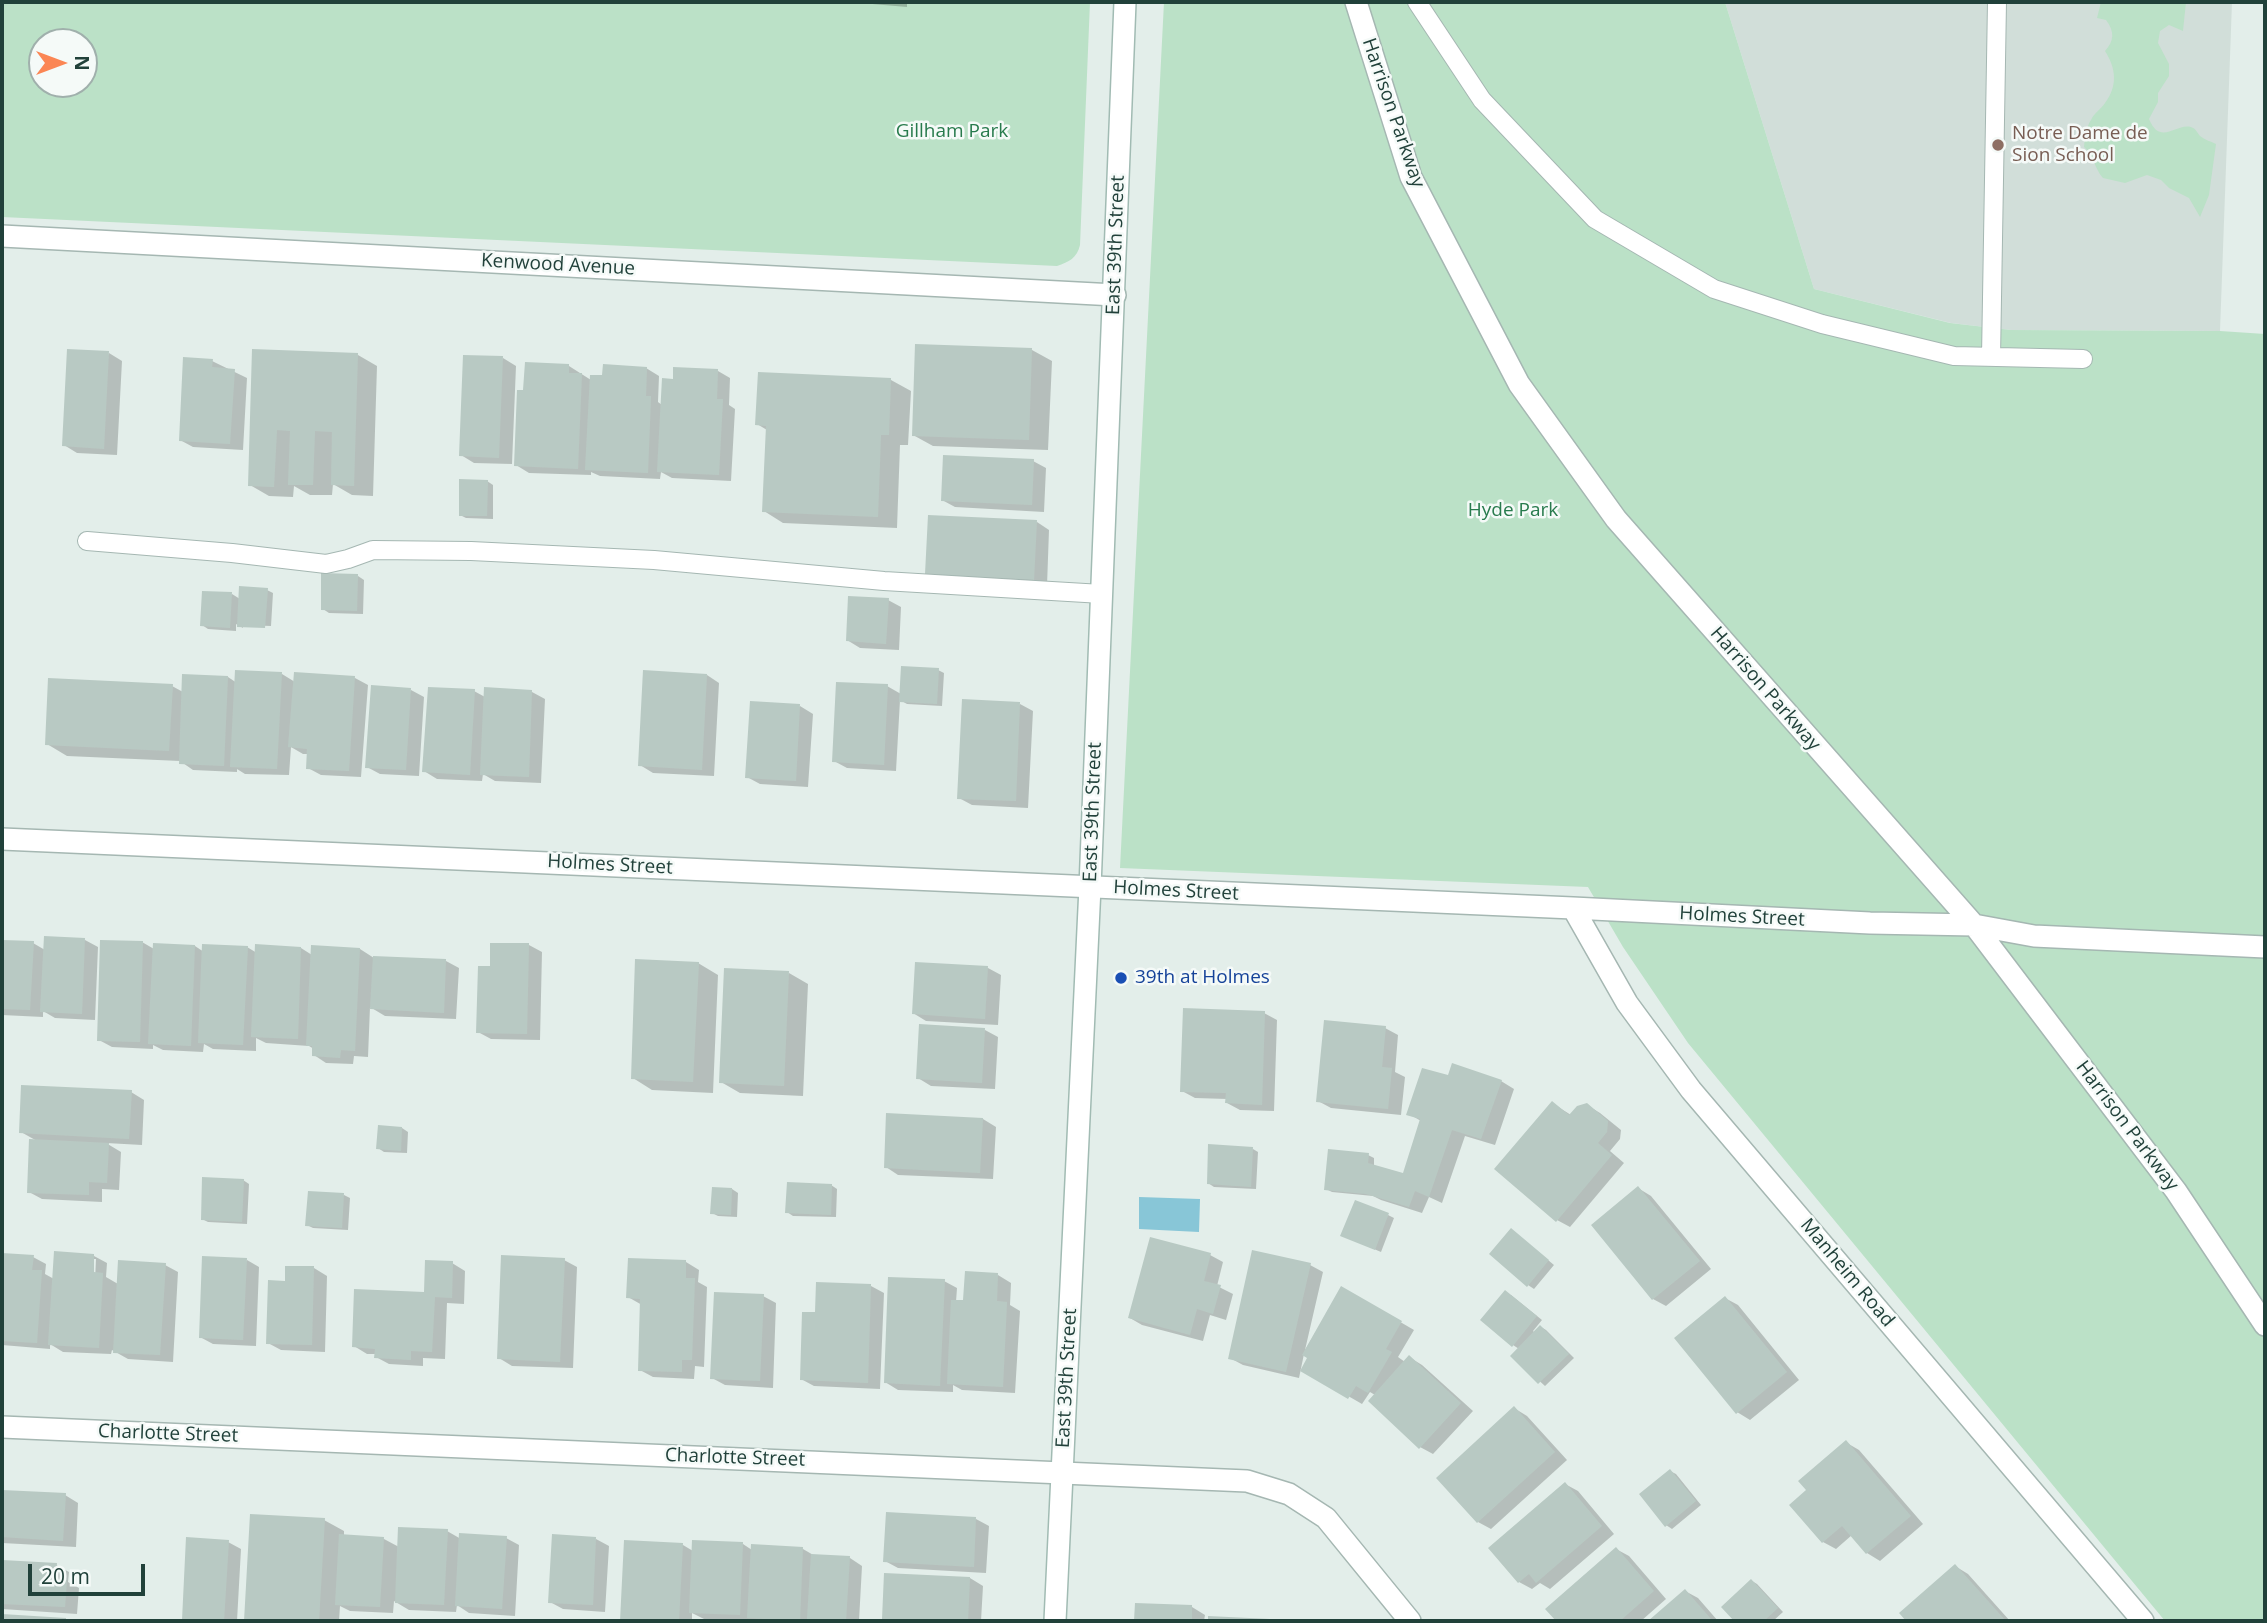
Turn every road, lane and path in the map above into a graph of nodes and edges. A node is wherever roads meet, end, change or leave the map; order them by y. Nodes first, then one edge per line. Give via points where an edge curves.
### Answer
1 (1125, 2) edge
2 (1356, 2) edge
3 (1417, 2) edge
4 (1997, 2) edge
5 (2, 236) edge
6 (1115, 295) junction
7 (1991, 358) junction
8 (2083, 359) dead end
9 (87, 541) dead end
10 (1102, 594) junction
11 (2, 839) edge
12 (1090, 887) junction
13 (1573, 908) junction
14 (1974, 925) junction
15 (2265, 947) edge
16 (2265, 1325) edge
17 (2, 1427) edge
18 (1062, 1472) junction
19 (1055, 1621) edge
20 (1410, 1621) edge
21 (2143, 1621) edge

1 - 6 street, East 39th Street
2 - 14 street, Harrison Parkway via 1411,177 1519,384 1616,519
3 - 7 lane via 1482,100 1595,219 1714,289 1835,327 1954,356
4 - 7 lane
5 - 6 street, Kenwood Avenue
6 - 10 street, East 39th Street
7 - 8 lane
9 - 10 lane via 326,564 373,550 654,560 884,581
10 - 12 street, East 39th Street
11 - 12 street, Holmes Street
12 - 13 street, Holmes Street
12 - 18 street, East 39th Street
13 - 14 street, Holmes Street
13 - 21 street, Manheim Road via 1627,1003 1691,1090
14 - 15 street, Holmes Street via 2034,936
14 - 16 street, Harrison Parkway via 2176,1191
17 - 18 street, Charlotte Street
18 - 19 street, East 39th Street
18 - 20 street, Charlotte Street via 1247,1481 1289,1494 1326,1518

